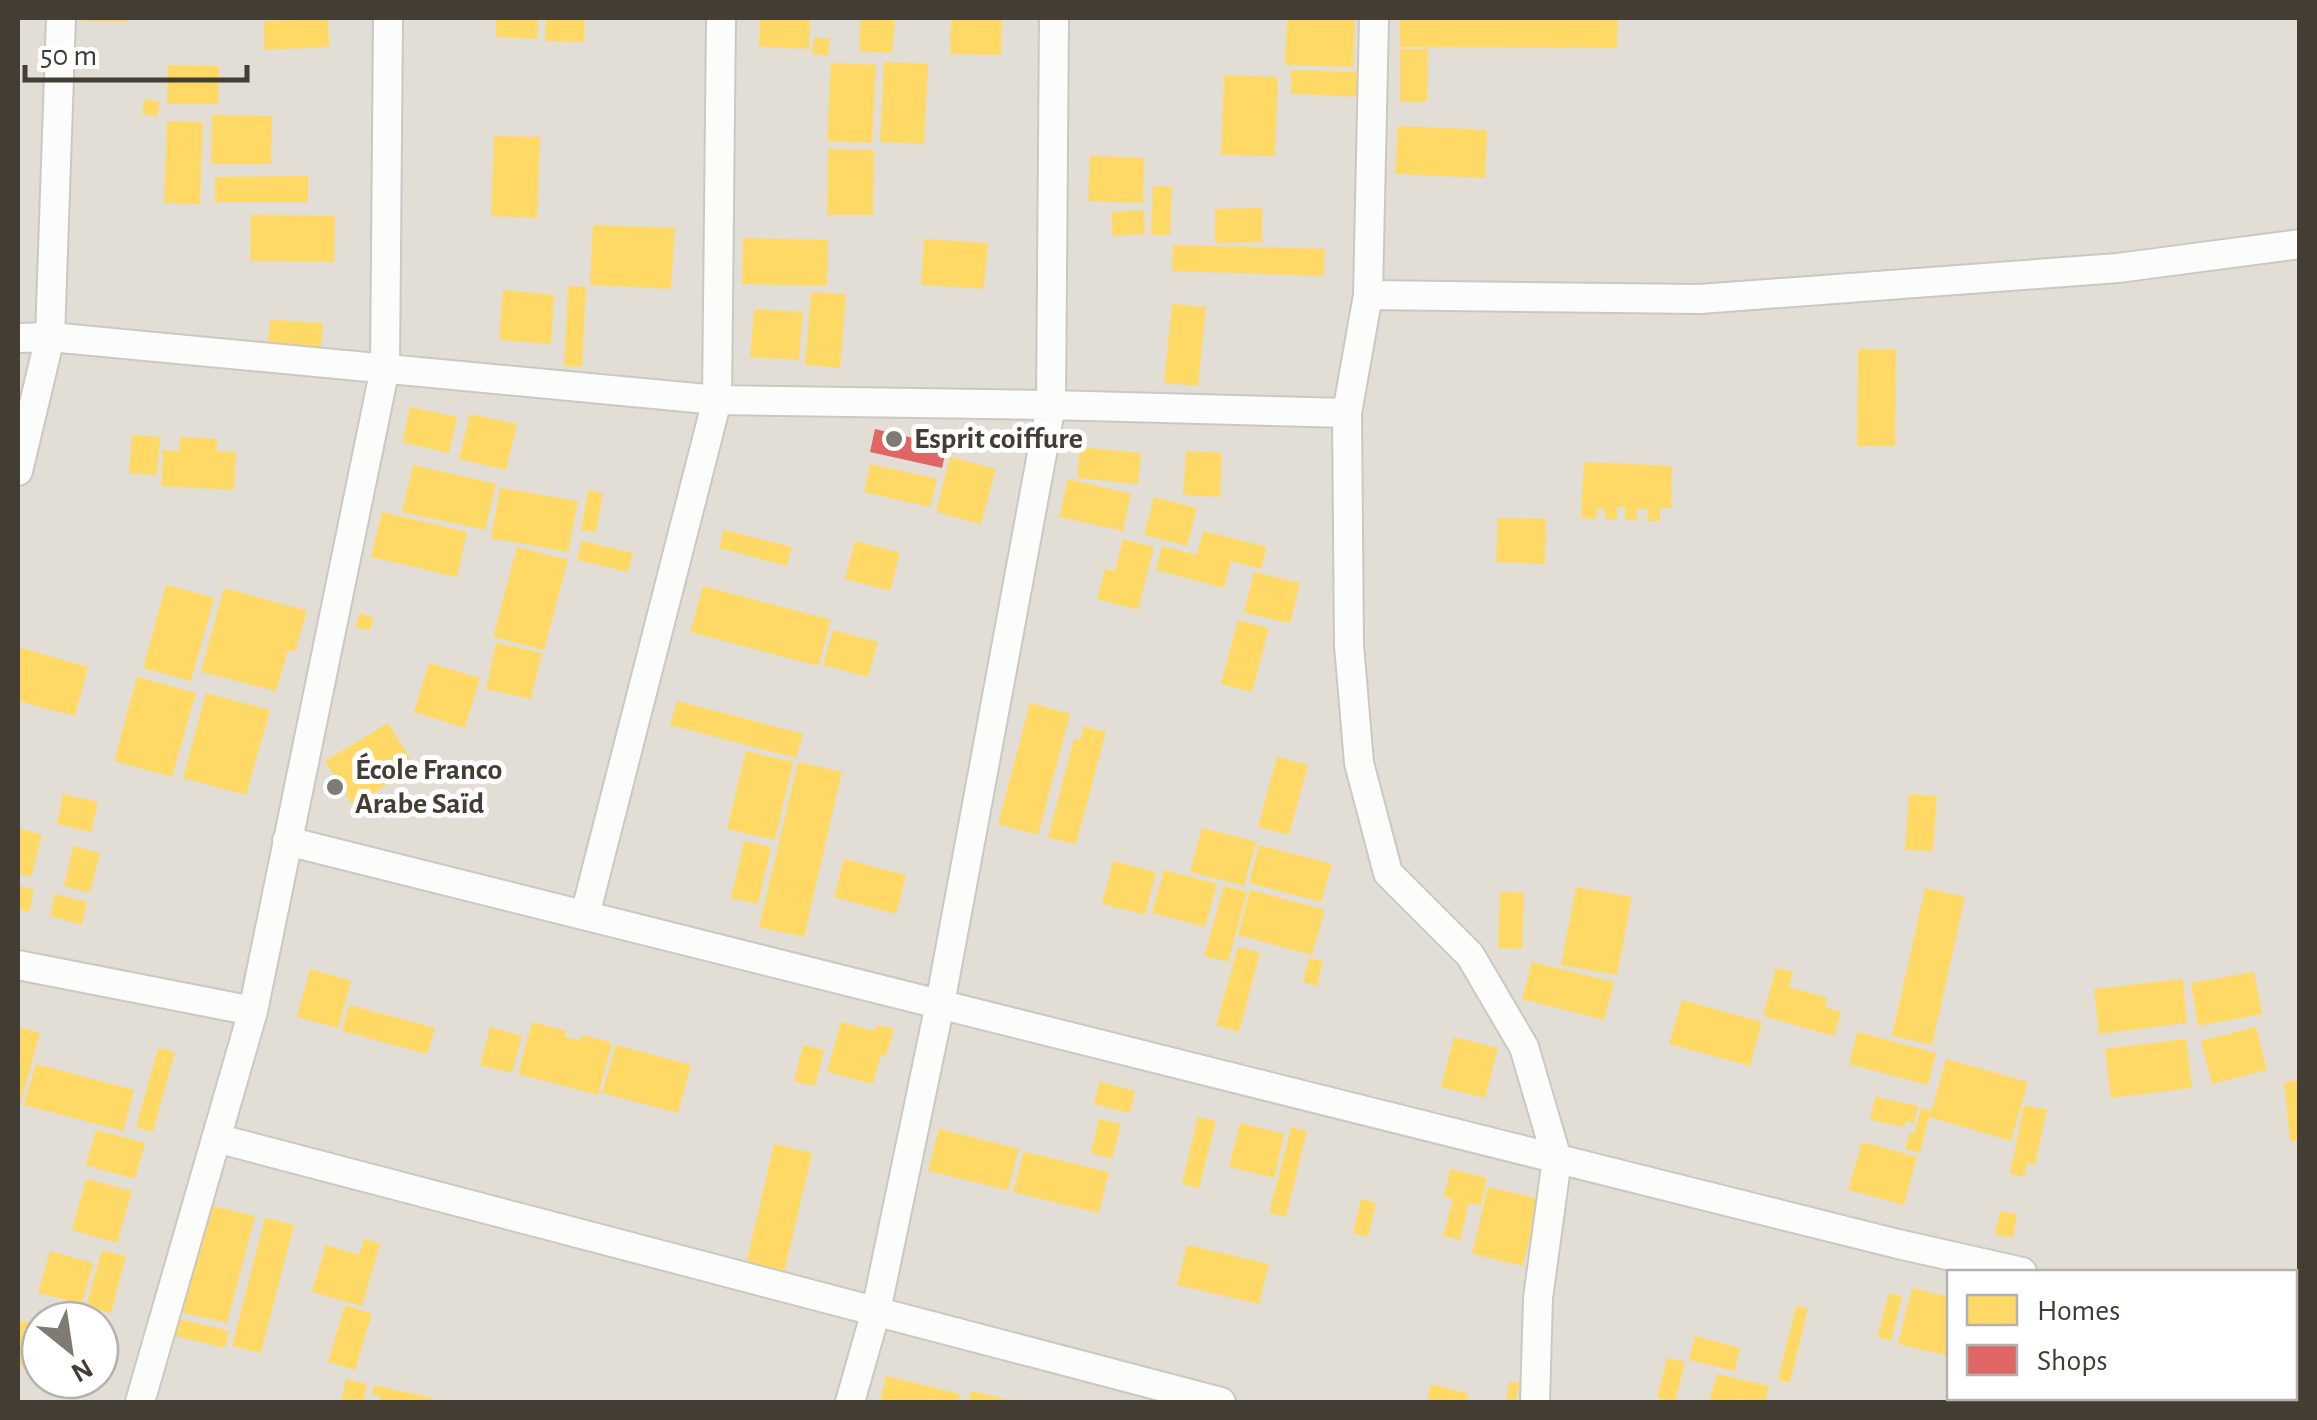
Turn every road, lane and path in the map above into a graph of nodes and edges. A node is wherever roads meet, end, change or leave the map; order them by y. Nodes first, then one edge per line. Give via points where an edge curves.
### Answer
1 (61, 18) edge
2 (388, 18) edge
3 (721, 18) edge
4 (1054, 18) edge
5 (1374, 18) edge
6 (2300, 244) edge
7 (1368, 295) junction
8 (18, 313) edge
9 (50, 336) junction
10 (18, 338) edge
11 (385, 368) junction
12 (717, 400) junction
13 (1051, 404) junction
14 (1347, 412) junction
15 (18, 471) edge
16 (287, 841) junction
17 (585, 915) junction
18 (18, 965) edge
19 (940, 1004) junction
20 (252, 1012) junction
21 (216, 1138) junction
22 (1557, 1158) junction
23 (2014, 1270) edge
24 (876, 1311) junction
25 (140, 1402) edge
26 (850, 1402) edge
27 (1221, 1402) edge
28 (1536, 1402) edge

1 - 9 street
2 - 11 street
3 - 12 street
4 - 13 street
5 - 7 street
6 - 7 street via 2118,268 1700,299
7 - 14 street
8 - 9 street
9 - 10 street
9 - 11 street
9 - 15 street
11 - 12 street
11 - 16 street
12 - 13 street
12 - 17 street
13 - 14 street
13 - 19 street
14 - 22 street via 1349,645 1359,763 1388,873 1470,955 1524,1048
16 - 17 street
16 - 20 street
17 - 19 street
18 - 20 street
19 - 22 street
19 - 24 street
20 - 21 street
21 - 24 street
21 - 25 street
22 - 23 street
22 - 28 street via 1538,1298
24 - 26 street
24 - 27 street

